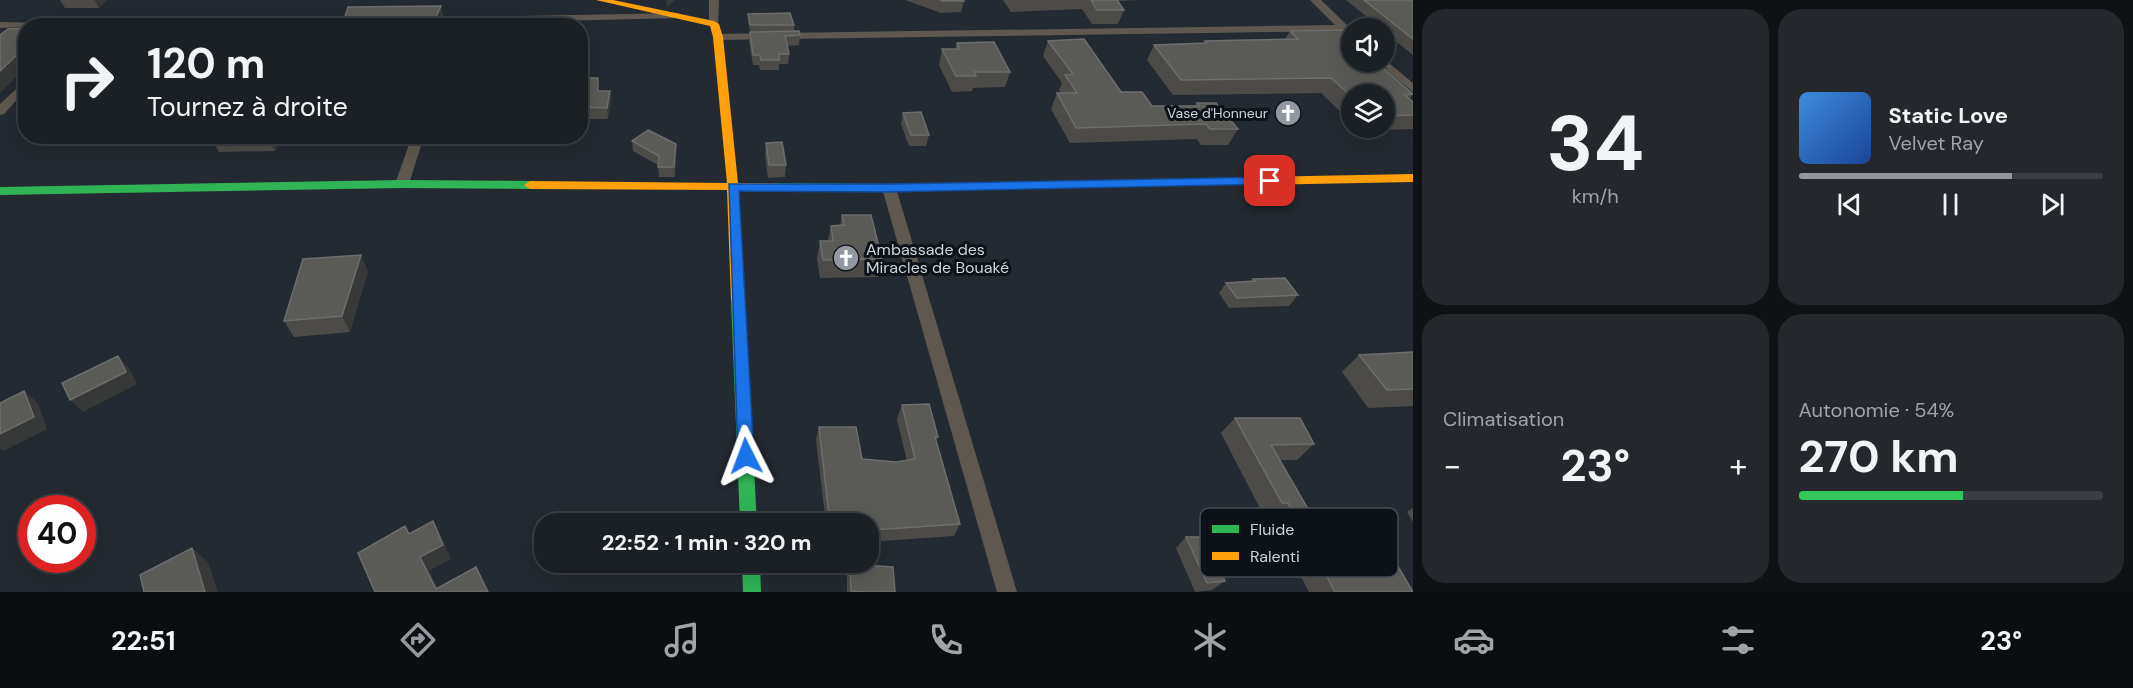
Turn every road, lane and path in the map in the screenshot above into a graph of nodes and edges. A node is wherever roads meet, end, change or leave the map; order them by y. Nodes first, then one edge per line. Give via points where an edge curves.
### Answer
1 (600, 0) edge
2 (714, 0) edge
3 (1315, 0) edge
4 (684, 16) junction
5 (588, 19) edge
6 (0, 25) edge
7 (18, 25) edge
8 (1341, 25) edge
9 (716, 31) junction
10 (1341, 32) edge
11 (1393, 72) edge
12 (1413, 89) edge
13 (18, 92) edge
14 (0, 111) edge
15 (415, 144) edge
16 (1413, 178) edge
17 (402, 184) junction
18 (733, 187) junction
19 (889, 188) junction
20 (0, 191) edge
21 (748, 513) edge
22 (751, 573) edge
23 (752, 592) edge
24 (1007, 592) edge

1 - 4 street
2 - 9 street
3 - 8 street
4 - 5 street
4 - 9 street
6 - 7 street
9 - 10 street
9 - 18 street
11 - 12 street
13 - 14 street
15 - 17 street
16 - 19 street
17 - 18 street
17 - 20 street
18 - 19 street
18 - 21 street
19 - 24 street
22 - 23 street

